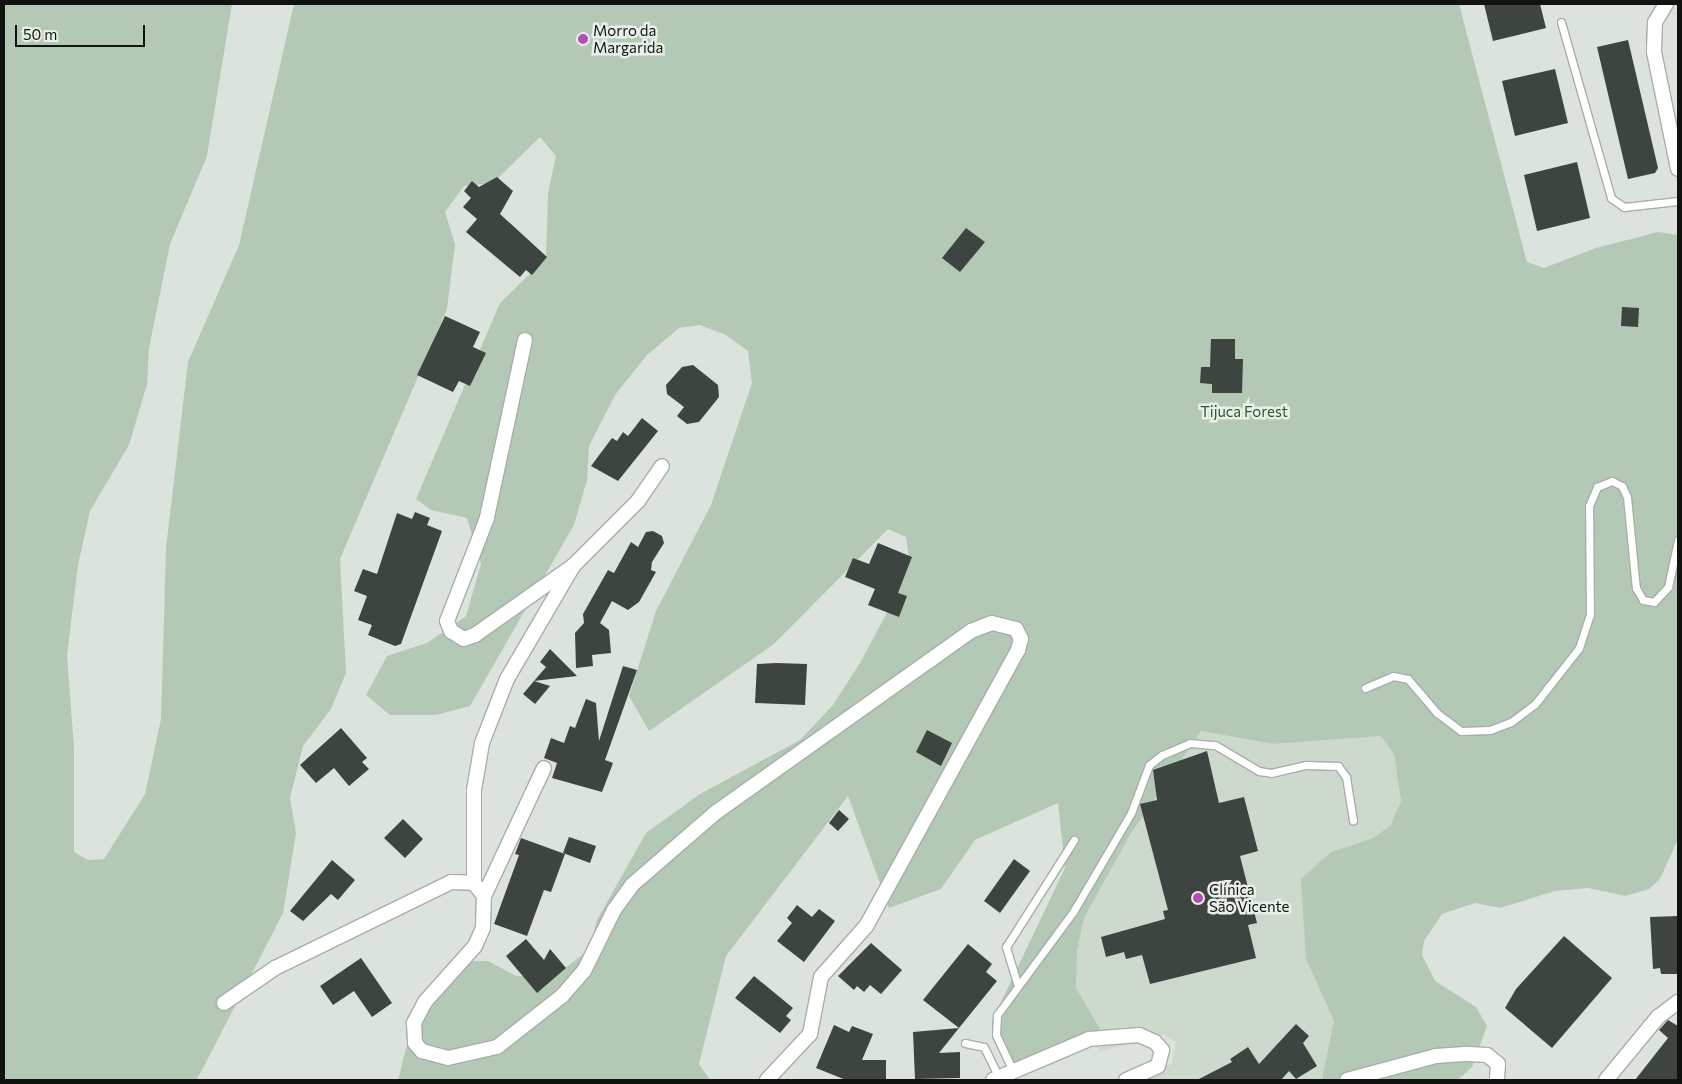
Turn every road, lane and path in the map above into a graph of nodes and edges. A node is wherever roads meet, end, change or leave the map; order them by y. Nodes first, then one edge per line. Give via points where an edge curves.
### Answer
1 (1666, 4) edge
2 (1562, 22) dead end
3 (1678, 169) edge
4 (1678, 201) edge
5 (525, 340) dead end
6 (662, 466) dead end
7 (1678, 540) edge
8 (573, 566) junction
9 (1365, 688) dead end
10 (544, 768) dead end
11 (1353, 820) dead end
12 (1074, 840) dead end
13 (474, 883) junction
14 (484, 896) junction
15 (1017, 983) junction
16 (1678, 1002) edge
17 (224, 1003) dead end
18 (965, 1043) dead end
19 (1015, 1073) junction
20 (996, 1079) edge
21 (767, 1080) edge
22 (1126, 1080) edge
23 (1348, 1080) edge
24 (1497, 1080) edge
25 (1606, 1080) edge

1 - 3 street via 1655,22 1654,52
2 - 4 lane via 1610,198 1624,207
5 - 8 street via 488,518 447,621 451,631 464,639 475,635
6 - 8 street via 638,501
7 - 9 lane via 1668,587 1654,602 1643,600 1636,588 1627,497 1622,486 1612,481 1598,487 1589,506 1590,615 1579,648 1534,704 1511,722 1490,730 1461,731 1437,713 1408,679 1393,676
8 - 13 street via 507,679 482,742 474,790
10 - 14 street
11 - 15 lane via 1346,777 1338,766 1306,765 1271,773 1259,771 1215,745 1190,743 1162,755 1150,766 1132,813 1078,904
12 - 15 lane via 1006,947
13 - 14 street
13 - 17 street via 451,882 275,968
14 - 21 street via 483,928 475,946 424,1002 414,1023 415,1043 422,1051 448,1058 498,1047 562,996 584,972 614,910 632,885 715,813 971,631 992,623 1016,629 1020,639 1018,650 867,926 821,977 810,1034
15 - 19 lane via 995,1026
16 - 25 street via 1658,1017
18 - 20 lane via 984,1046
19 - 20 street
19 - 22 street via 1109,1035 1139,1035 1155,1042 1162,1050 1158,1066
23 - 24 street via 1436,1056 1468,1054 1488,1055 1498,1064

